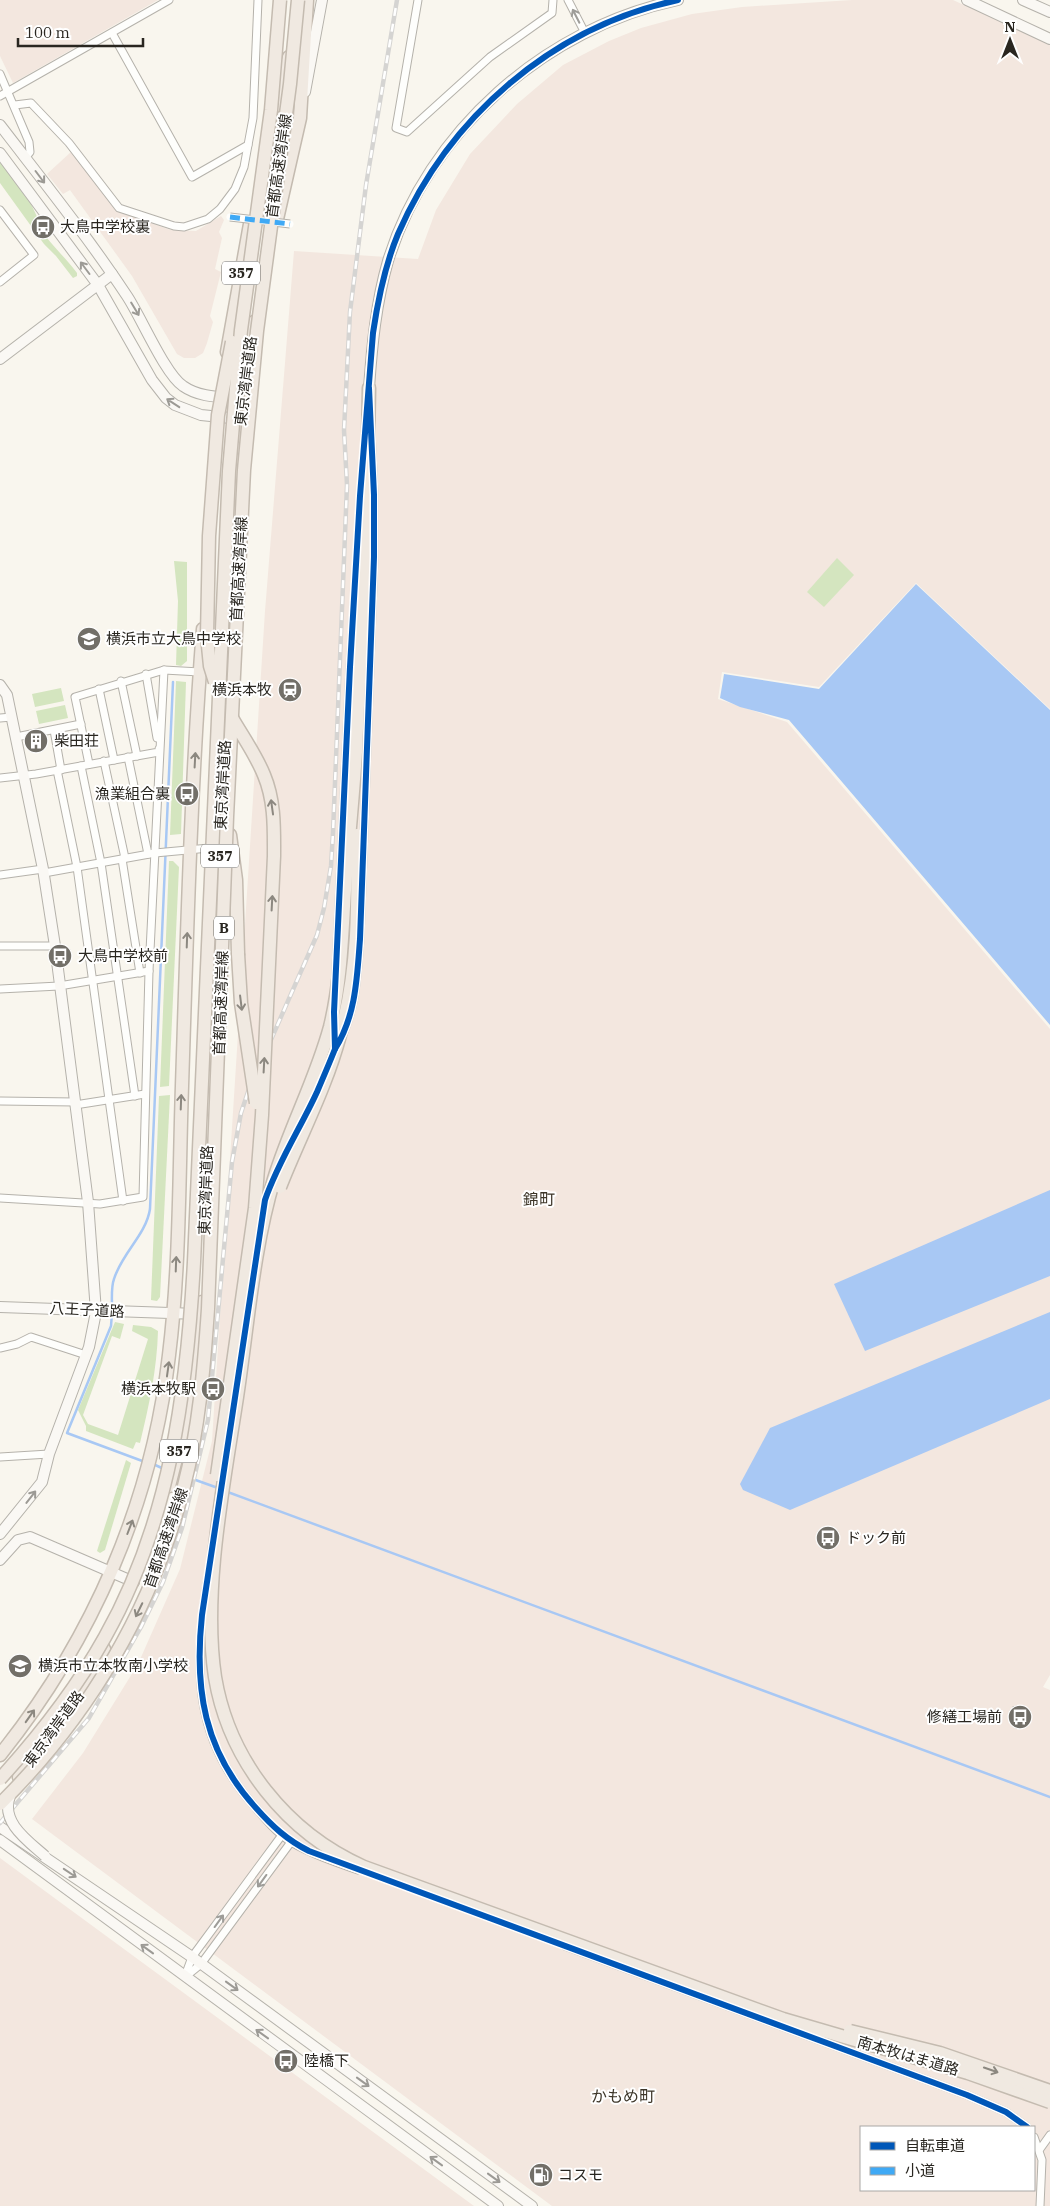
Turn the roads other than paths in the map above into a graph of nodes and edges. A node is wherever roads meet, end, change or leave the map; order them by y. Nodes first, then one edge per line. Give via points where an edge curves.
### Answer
1 (169, 0) edge
2 (258, 0) edge
3 (280, 0) edge
4 (297, 0) edge
5 (307, 0) edge
6 (322, 0) edge
7 (418, 0) edge
8 (553, 0) edge
9 (568, 0) edge
10 (678, 0) edge
11 (966, 0) edge
12 (1023, 0) edge
13 (1050, 12) edge
14 (112, 33) junction
15 (585, 33) junction
16 (1050, 38) edge
17 (0, 74) edge
18 (8, 92) junction
19 (0, 96) edge
20 (15, 105) junction
21 (300, 118) junction
22 (0, 124) edge
23 (266, 129) junction
24 (248, 145) junction
25 (0, 153) edge
26 (25, 158) junction
27 (0, 210) edge
28 (230, 217) dead end
29 (290, 224) dead end
30 (250, 253) junction
31 (112, 274) junction
32 (0, 282) edge
33 (98, 285) junction
34 (0, 359) edge
35 (369, 388) junction
36 (220, 397) junction
37 (242, 399) junction
38 (219, 418) junction
39 (240, 419) junction
40 (164, 670) junction
41 (200, 672) junction
42 (146, 674) junction
43 (121, 681) junction
44 (0, 685) edge
45 (99, 689) junction
46 (12, 717) junction
47 (0, 718) edge
48 (81, 724) junction
49 (54, 730) junction
50 (16, 737) junction
51 (160, 752) junction
52 (356, 752) junction
53 (136, 756) junction
54 (128, 757) junction
55 (114, 760) junction
56 (104, 761) junction
57 (85, 765) junction
58 (59, 770) junction
59 (24, 774) junction
60 (0, 778) edge
61 (227, 817) junction
62 (220, 846) junction
63 (190, 848) junction
64 (151, 854) junction
65 (124, 858) junction
66 (100, 863) junction
67 (77, 867) junction
68 (44, 871) junction
69 (0, 874) edge
70 (0, 946) edge
71 (55, 946) junction
72 (149, 971) junction
73 (140, 973) junction
74 (117, 977) junction
75 (94, 981) junction
76 (59, 986) junction
77 (0, 989) edge
78 (334, 1049) junction
79 (145, 1094) junction
80 (135, 1096) junction
81 (110, 1100) junction
82 (0, 1101) edge
83 (75, 1104) junction
84 (0, 1198) edge
85 (123, 1201) junction
86 (88, 1202) junction
87 (0, 1307) edge
88 (96, 1312) junction
89 (174, 1313) junction
90 (202, 1314) junction
91 (0, 1348) edge
92 (247, 1354) junction
93 (86, 1355) junction
94 (50, 1454) junction
95 (0, 1456) edge
96 (0, 1534) edge
97 (0, 1560) edge
98 (111, 1572) junction
99 (134, 1582) junction
100 (212, 1600) junction
101 (83, 1689) junction
102 (0, 1755) edge
103 (0, 1779) edge
104 (0, 1798) edge
105 (0, 1804) edge
106 (0, 1827) edge
107 (282, 1835) junction
108 (0, 1840) edge
109 (291, 1842) junction
110 (0, 1847) edge
111 (45, 1856) junction
112 (35, 1867) junction
113 (192, 1957) junction
114 (201, 1964) junction
115 (185, 1977) junction
116 (1050, 2090) edge
117 (1050, 2102) edge
118 (1026, 2126) edge
119 (1050, 2135) edge
120 (1035, 2139) edge
121 (1040, 2149) junction
122 (494, 2204) edge
123 (532, 2206) edge
124 (1040, 2206) edge

1 - 14 street
2 - 24 street via 253,118
3 - 23 street
3 - 30 highway, 首都高速湾岸線 / B, bridge via 272,100
4 - 23 highway, 東京湾岸道路 / 357 via 289,60
4 - 61 highway, 首都高速湾岸線 / B, bridge via 290,84 266,253 249,410
5 - 21 highway, 東京湾岸道路 / 357
6 - 21 street
7 - 8 street via 396,128 407,132 490,57 552,14
15 -> 9 street
10 - 15 street, 南本牧はま道路 via 636,11
11 - 16 street
12 - 13 street
14 - 18 street
14 - 24 street via 192,177
15 - 35 street, 南本牧はま道路 via 537,61 496,94 448,147 422,186 398,235 382,285 373,333
17 - 18 street
18 - 19 street
18 - 20 street
20 - 24 street via 31,103 69,143 119,208 174,226 184,227 208,219 220,209 235,189
20 - 26 street via 29,142 30,152
21 - 37 highway, 東京湾岸道路 / 357 via 246,354
22 - 26 street
23 - 36 highway, 東京湾岸道路 / 357
33 -> 25 street
26 -> 31 street
27 - 32 street via 34,256
28 - 29 street, bridge
100 -> 30 highway, bridge via 216,1478 256,1199 274,856 274,818 269,788 259,763 219,694 210,666 207,636 209,536 218,415
30 - 103 highway, 首都高速湾岸線 / B, bridge via 228,471 194,1262 179,1417 155,1519 106,1636 58,1710
31 - 33 street
31 -> 36 street via 178,381 192,391
33 - 34 street
38 -> 33 street via 186,411 166,398 152,380
35 - 52 highway, 南本牧はま道路
35 - 78 street via 344,796
35 - 78 street via 374,556 360,939 354,997 346,1031
36 - 37 street
36 - 38 highway, 東京湾岸道路 / 357
37 - 39 highway, 東京湾岸道路 / 357
38 - 39 street
38 - 41 highway, 東京湾岸道路 / 357
39 - 62 highway, 東京湾岸道路 / 357
40 - 41 street
40 - 42 street
40 - 51 street
63 -> 41 highway, 東京湾岸道路 / 357
42 - 43 street
42 - 51 street
43 - 45 street
43 - 53 street
44 - 46 street via 7,695
45 - 48 street via 75,697
45 - 55 street
46 - 47 street
46 - 50 street
48 - 49 street
48 - 57 street
49 - 50 street
49 - 58 street
50 - 59 street
51 - 53 street
51 - 64 street
52 - 92 highway, 南本牧はま道路, bridge via 357,921 348,1003 326,1079 272,1210 260,1262
52 - 100 highway, 南本牧はま道路, bridge via 337,987 324,1047 282,1153 265,1216 225,1476
53 - 54 street
54 - 55 street
54 - 64 street
55 - 56 street
56 - 57 street
56 - 65 street
57 - 58 street
57 - 66 street
58 - 59 street
58 - 67 street
59 - 60 street
59 - 68 street
61 -> 92 highway, bridge via 236,880 239,988 258,1128
61 -> 105 highway, 首都高速湾岸線 / B, bridge via 208,1309 200,1402 185,1485 143,1604 100,1682 42,1760
62 - 63 street
62 - 90 highway, 東京湾岸道路 / 357
63 - 64 street
89 -> 63 highway, 東京湾岸道路 / 357
64 - 65 street
64 - 72 street
65 - 66 street
65 - 73 street
66 - 67 street
66 - 74 street
67 - 68 street
67 - 75 street
68 - 69 street
68 - 71 street
70 - 71 street
71 - 76 street
72 - 73 street
72 - 79 street
73 - 74 street
74 - 75 street
74 - 80 street
75 - 76 street
75 - 81 street
76 - 77 street
76 - 83 street
78 - 107 street via 265,1200 199,1643 202,1698 216,1750 246,1798
79 - 80 street
79 - 85 street via 143,1197
80 - 81 street
81 - 83 street
81 - 85 street
82 - 83 street
83 - 86 street
84 - 86 street
85 - 86 street
86 - 88 street
87 - 88 street, 八王子道路
88 - 89 street, 八王子道路
88 - 93 street
89 - 90 street, 八王子道路
98 -> 89 highway, 東京湾岸道路 / 357 via 147,1476 164,1397
90 - 99 highway, 東京湾岸道路 / 357 via 183,1439 158,1521
91 - 93 street via 32,1337
92 -> 116 highway, 南本牧はま道路, bridge via 220,1544 216,1659 222,1694 241,1747 264,1784 295,1818 340,1852 400,1878 752,2004 940,2054
93 - 94 street
94 - 95 street
96 -> 94 street via 38,1488
97 - 98 street via 18,1540 30,1537
98 - 99 street
102 -> 98 highway, 東京湾岸道路 / 357 via 26,1723 68,1659
99 - 101 highway, 東京湾岸道路 / 357
100 - 117 highway, 南本牧はま道路, bridge via 216,1680 222,1708 238,1748 261,1786 280,1808 338,1855 396,1880 783,2019 961,2071
101 - 104 highway, 東京湾岸道路 / 357 via 48,1741
101 - 111 street, bridge via 48,1748 8,1800 7,1818 14,1829
106 - 111 street, bridge
107 - 109 street
113 -> 107 street
108 - 112 street
109 -> 114 street
109 - 118 street via 967,2095 1006,2112
110 - 112 street
111 -> 113 street
115 -> 112 street
113 - 114 street
113 - 115 street
114 - 115 street
114 -> 123 street
122 -> 115 street
119 - 121 street
120 - 121 street
121 - 124 street via 1043,2172

